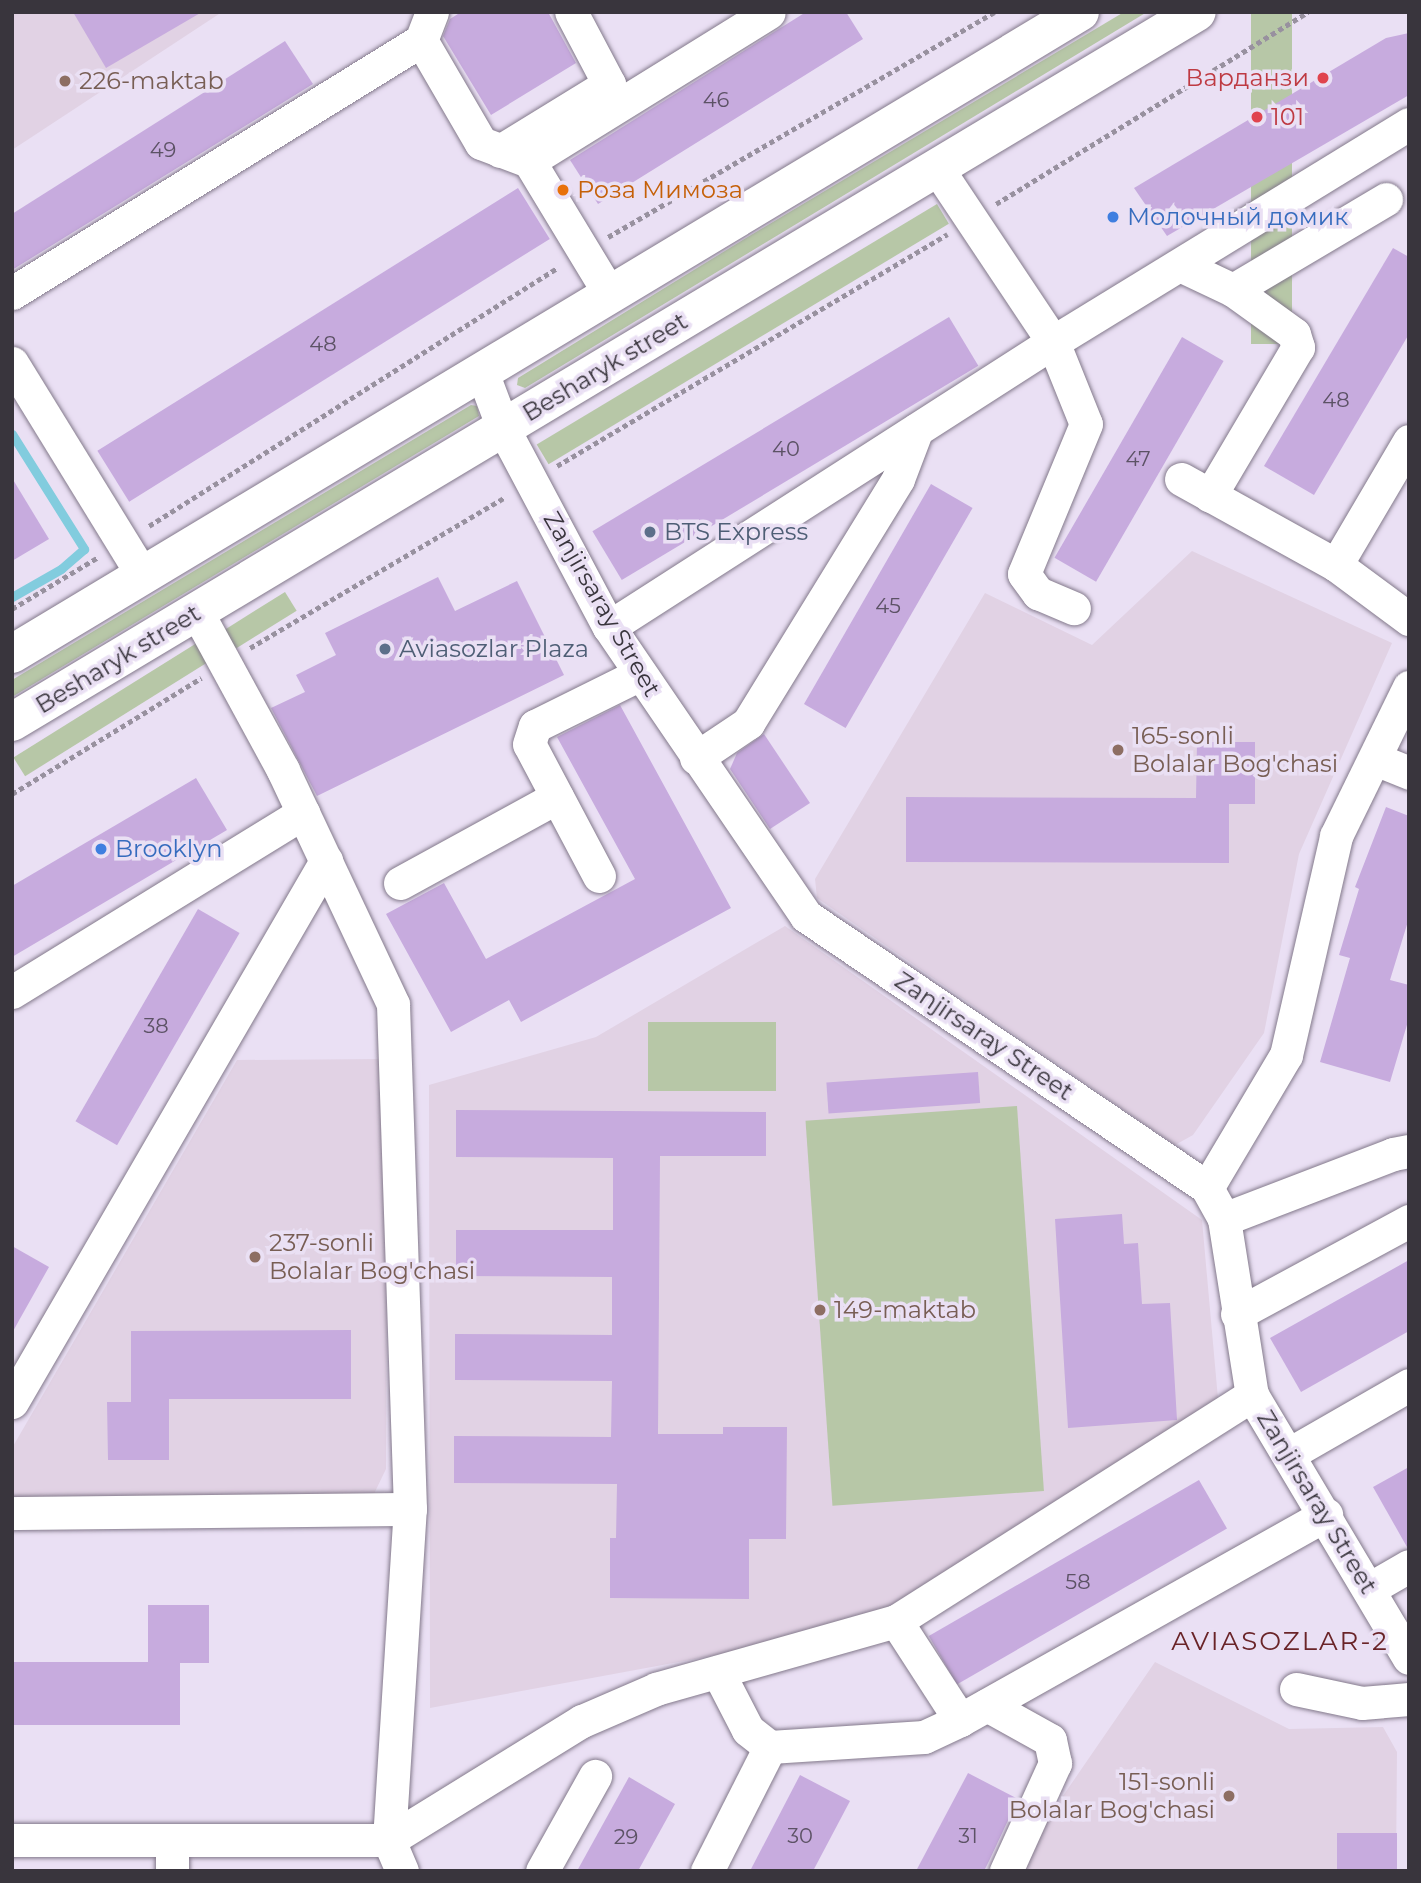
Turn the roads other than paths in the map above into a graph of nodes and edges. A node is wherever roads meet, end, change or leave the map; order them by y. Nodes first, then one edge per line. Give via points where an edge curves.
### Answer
1 (571, 12) edge
2 (769, 12) edge
3 (1080, 12) edge
4 (1197, 12) edge
5 (427, 26) edge
6 (1409, 124) edge
7 (514, 156) junction
8 (937, 168) junction
9 (1387, 199) dead end
10 (1180, 265) junction
11 (1233, 290) junction
12 (12, 293) edge
13 (610, 295) junction
14 (1053, 342) junction
15 (12, 363) edge
16 (482, 372) junction
17 (503, 428) junction
18 (917, 429) junction
19 (1409, 441) edge
20 (1181, 479) dead end
21 (1210, 496) junction
22 (1336, 565) junction
23 (142, 576) junction
24 (1074, 608) dead end
25 (197, 612) junction
26 (1409, 619) edge
27 (609, 627) junction
28 (12, 654) edge
29 (640, 674) junction
30 (1409, 687) edge
31 (12, 722) edge
32 (696, 758) junction
33 (1375, 759) junction
34 (1409, 773) edge
35 (557, 797) junction
36 (303, 813) junction
37 (326, 861) junction
38 (598, 876) dead end
39 (400, 883) dead end
40 (12, 992) edge
41 (1409, 1151) edge
42 (1207, 1188) junction
43 (1224, 1219) junction
44 (1409, 1221) edge
45 (1237, 1314) junction
46 (1409, 1385) edge
47 (1252, 1395) junction
48 (12, 1402) edge
49 (1289, 1454) junction
50 (410, 1509) junction
51 (12, 1513) edge
52 (1326, 1515) junction
53 (1409, 1566) edge
54 (1369, 1589) junction
55 (896, 1621) junction
56 (1409, 1658) edge
57 (718, 1672) junction
58 (1296, 1689) dead end
59 (1409, 1699) edge
60 (974, 1712) junction
61 (769, 1747) junction
62 (595, 1776) dead end
63 (12, 1840) edge
64 (389, 1840) junction
65 (172, 1855) edge
66 (402, 1871) edge
67 (542, 1871) edge
68 (707, 1871) edge
69 (1006, 1871) edge

1 - 7 street via 609,84
2 - 7 street
3 - 13 main road
4 - 8 main road, Besharyk street
5 - 7 street via 481,143
5 - 12 street
6 - 10 street
7 - 13 street
8 - 14 street
8 - 17 main road, Besharyk street
9 - 11 street
10 - 11 street
10 - 14 street
11 - 21 street via 1294,334 1298,347
13 - 16 main road
14 - 18 street
14 - 24 street via 1086,424 1024,574 1038,593
15 - 23 street
16 - 17 street, Zanjirsaray Street
16 - 23 main road
17 - 25 main road, Besharyk street
17 - 27 street, Zanjirsaray Street
18 - 27 street
18 - 32 street via 898,479 748,723
19 - 22 street
20 - 21 street
21 - 22 street
22 - 26 street
23 - 28 main road
25 - 31 main road, Besharyk street
25 - 36 street
27 - 29 street, Zanjirsaray Street
29 - 32 street, Zanjirsaray Street
29 - 35 street via 536,726 528,744
30 - 33 street
32 - 42 street, Zanjirsaray Street via 806,916
33 - 34 street
33 - 42 street via 1336,836 1286,1055
35 - 38 street
35 - 39 street
36 - 37 street
36 - 40 street
37 - 48 street
37 - 50 street via 393,1004
41 - 43 street
42 - 43 street, Zanjirsaray Street
43 - 45 street, Zanjirsaray Street
44 - 45 street
45 - 47 street, Zanjirsaray Street
46 - 49 street
47 - 49 street, Zanjirsaray Street
47 - 55 street
49 - 52 street, Zanjirsaray Street
50 - 51 street
50 - 64 street
52 - 54 street, Zanjirsaray Street
52 - 60 street
53 - 54 street
54 - 56 street, Zanjirsaray Street
55 - 57 street
55 - 60 street
57 - 61 street via 748,1730
57 - 64 street via 656,1689 582,1721
58 - 59 street via 1362,1703
60 - 61 street via 924,1737
60 - 69 street via 1050,1740 1055,1763
61 - 68 street
62 - 67 street
63 - 65 street
64 - 65 street
64 - 66 street

